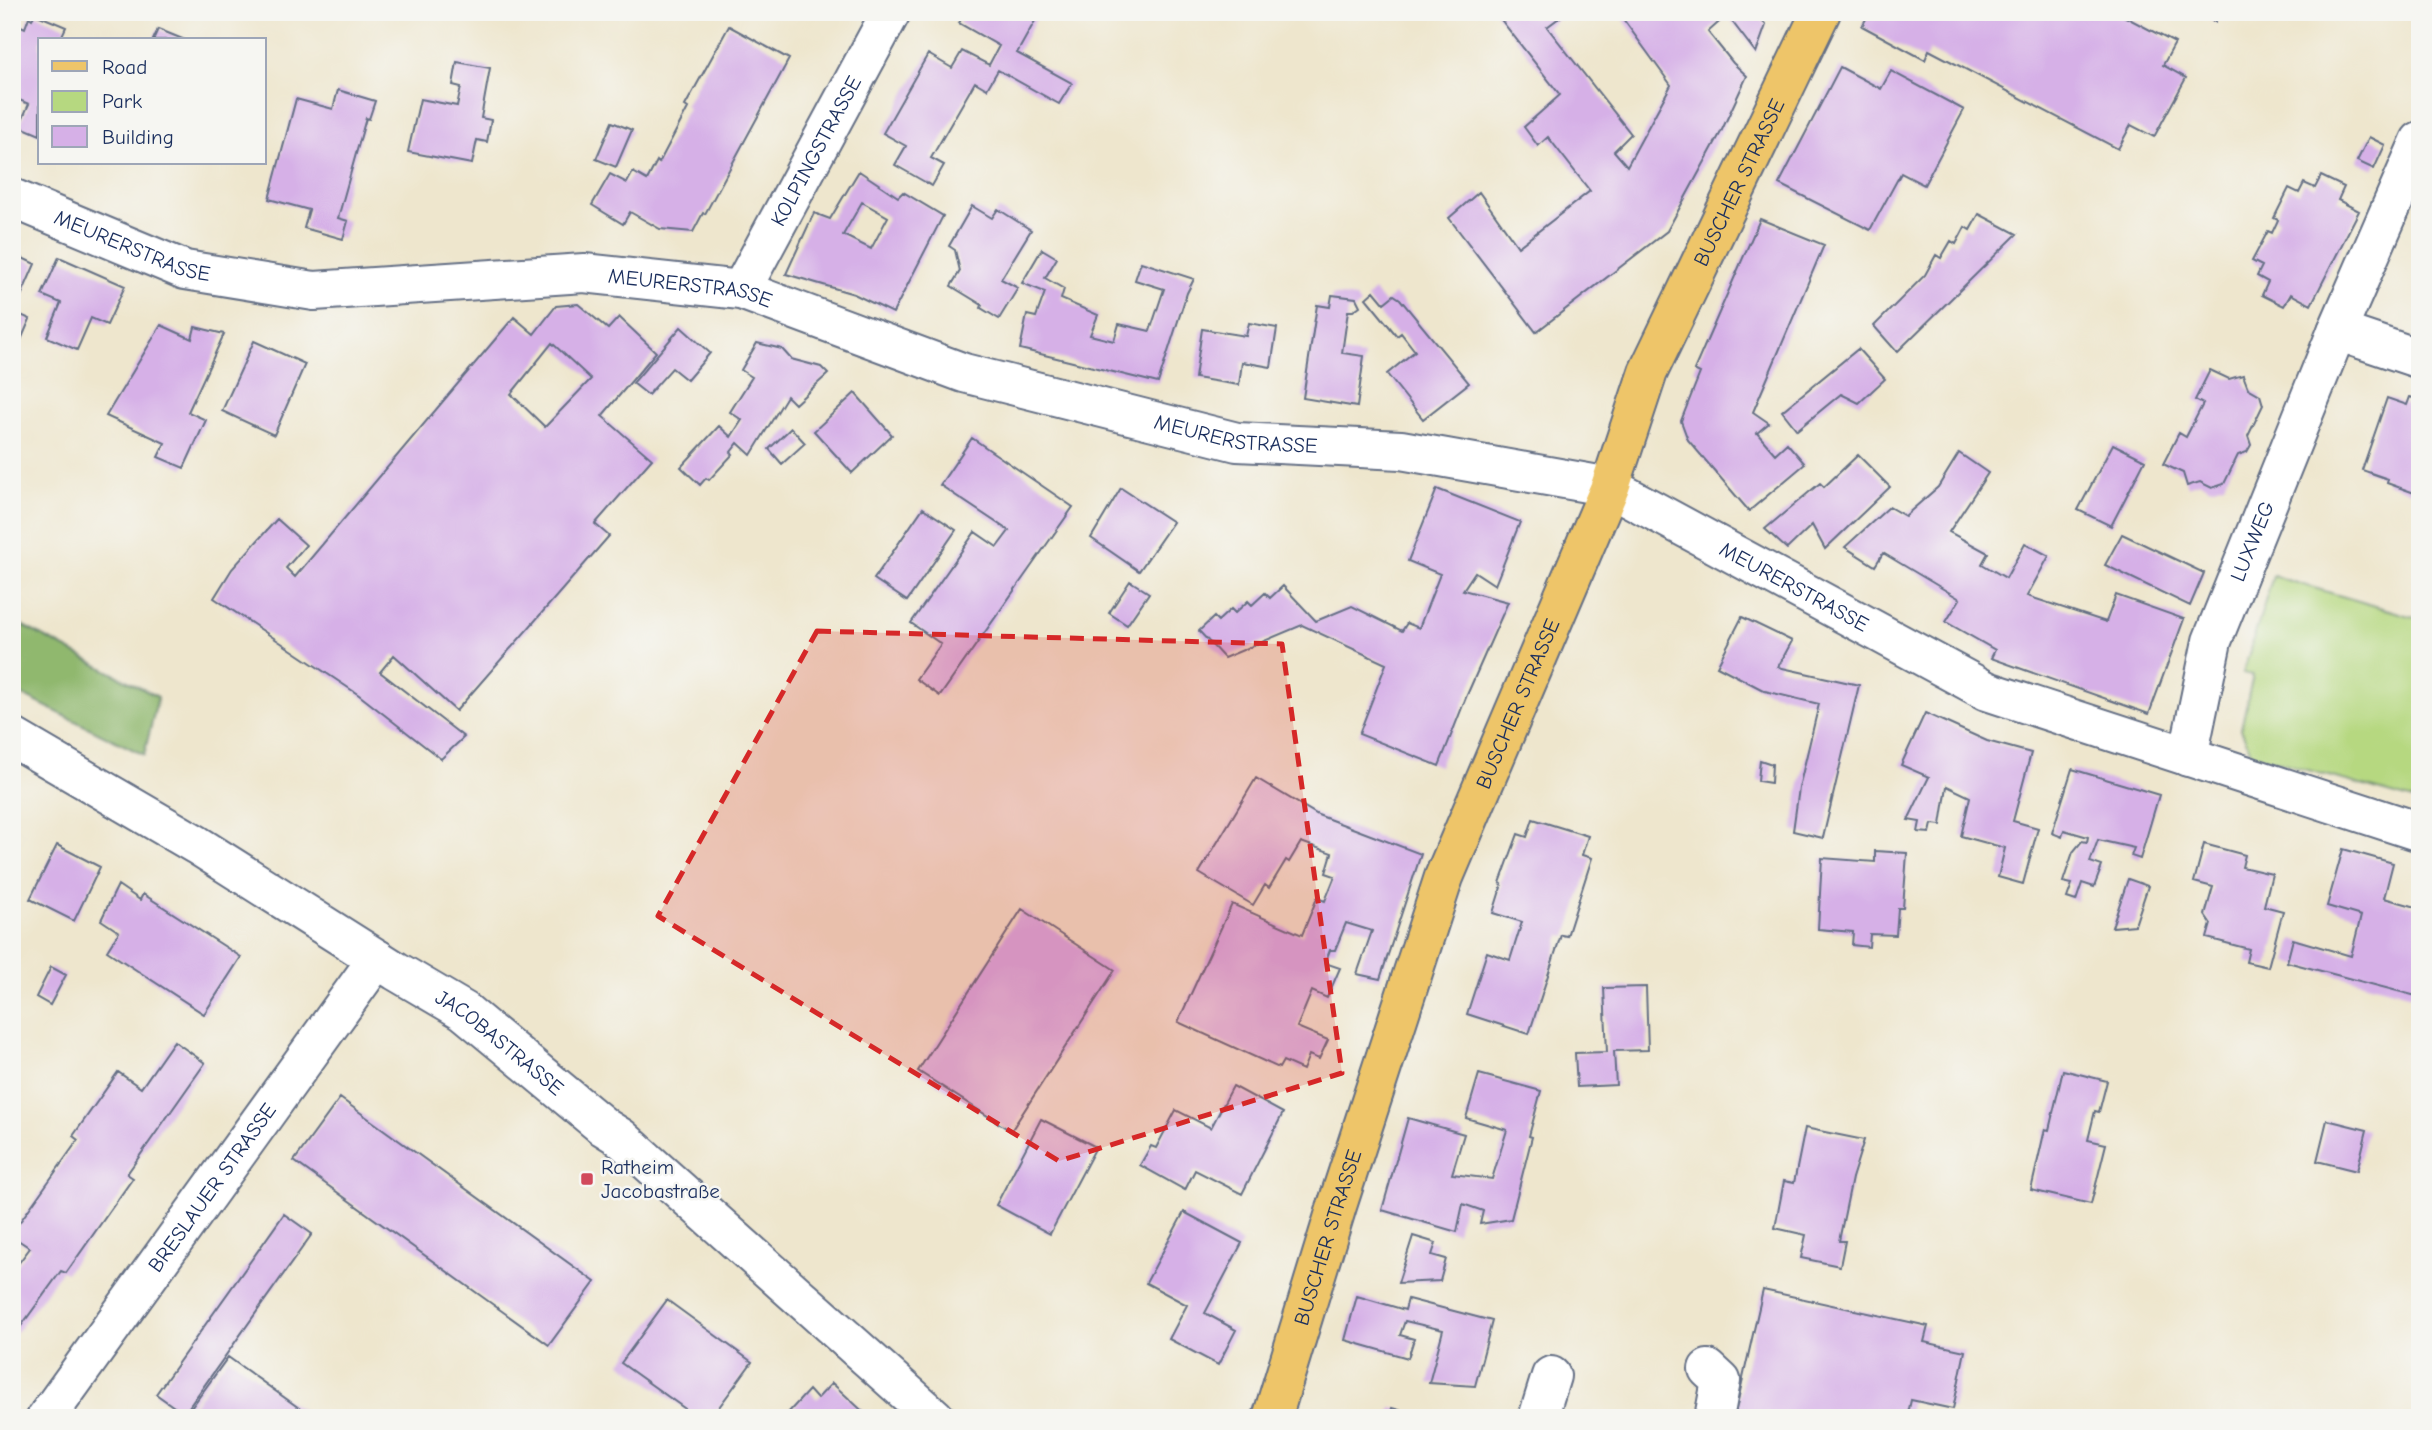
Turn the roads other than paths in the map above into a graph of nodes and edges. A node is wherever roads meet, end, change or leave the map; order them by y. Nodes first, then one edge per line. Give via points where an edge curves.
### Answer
1 (891, 12) edge
2 (1821, 12) edge
3 (2418, 152) edge
4 (12, 198) edge
5 (741, 290) junction
6 (2337, 331) junction
7 (2420, 359) edge
8 (1610, 487) junction
9 (12, 737) edge
10 (2188, 757) junction
11 (2420, 831) edge
12 (377, 959) junction
13 (1708, 1370) dead end
14 (1551, 1376) dead end
15 (57, 1414) edge
16 (935, 1418) edge
17 (1272, 1418) edge
18 (1538, 1418) edge
19 (1714, 1418) edge

1 - 5 street, KOLPINGSTRASSE
2 - 8 main road, BUSCHER STRASSE via 1648,372
3 - 6 street, LUXWEG
4 - 5 street, MEURERSTRASSE via 185,270 314,291 584,273
5 - 8 street, MEURERSTRASSE via 964,373 1237,442 1401,450
6 - 7 street
6 - 10 street, LUXWEG via 2212,641
8 - 10 street, MEURERSTRASSE via 1987,691
8 - 17 main road, BUSCHER STRASSE via 1444,877
9 - 12 street, JACOBASTRASSE via 197,845
10 - 11 street, MEURERSTRASSE
12 - 15 street, BRESLAUER STRASSE
12 - 16 street, JACOBASTRASSE via 464,1012 620,1137
13 - 19 street via 1721,1381
14 - 18 street

